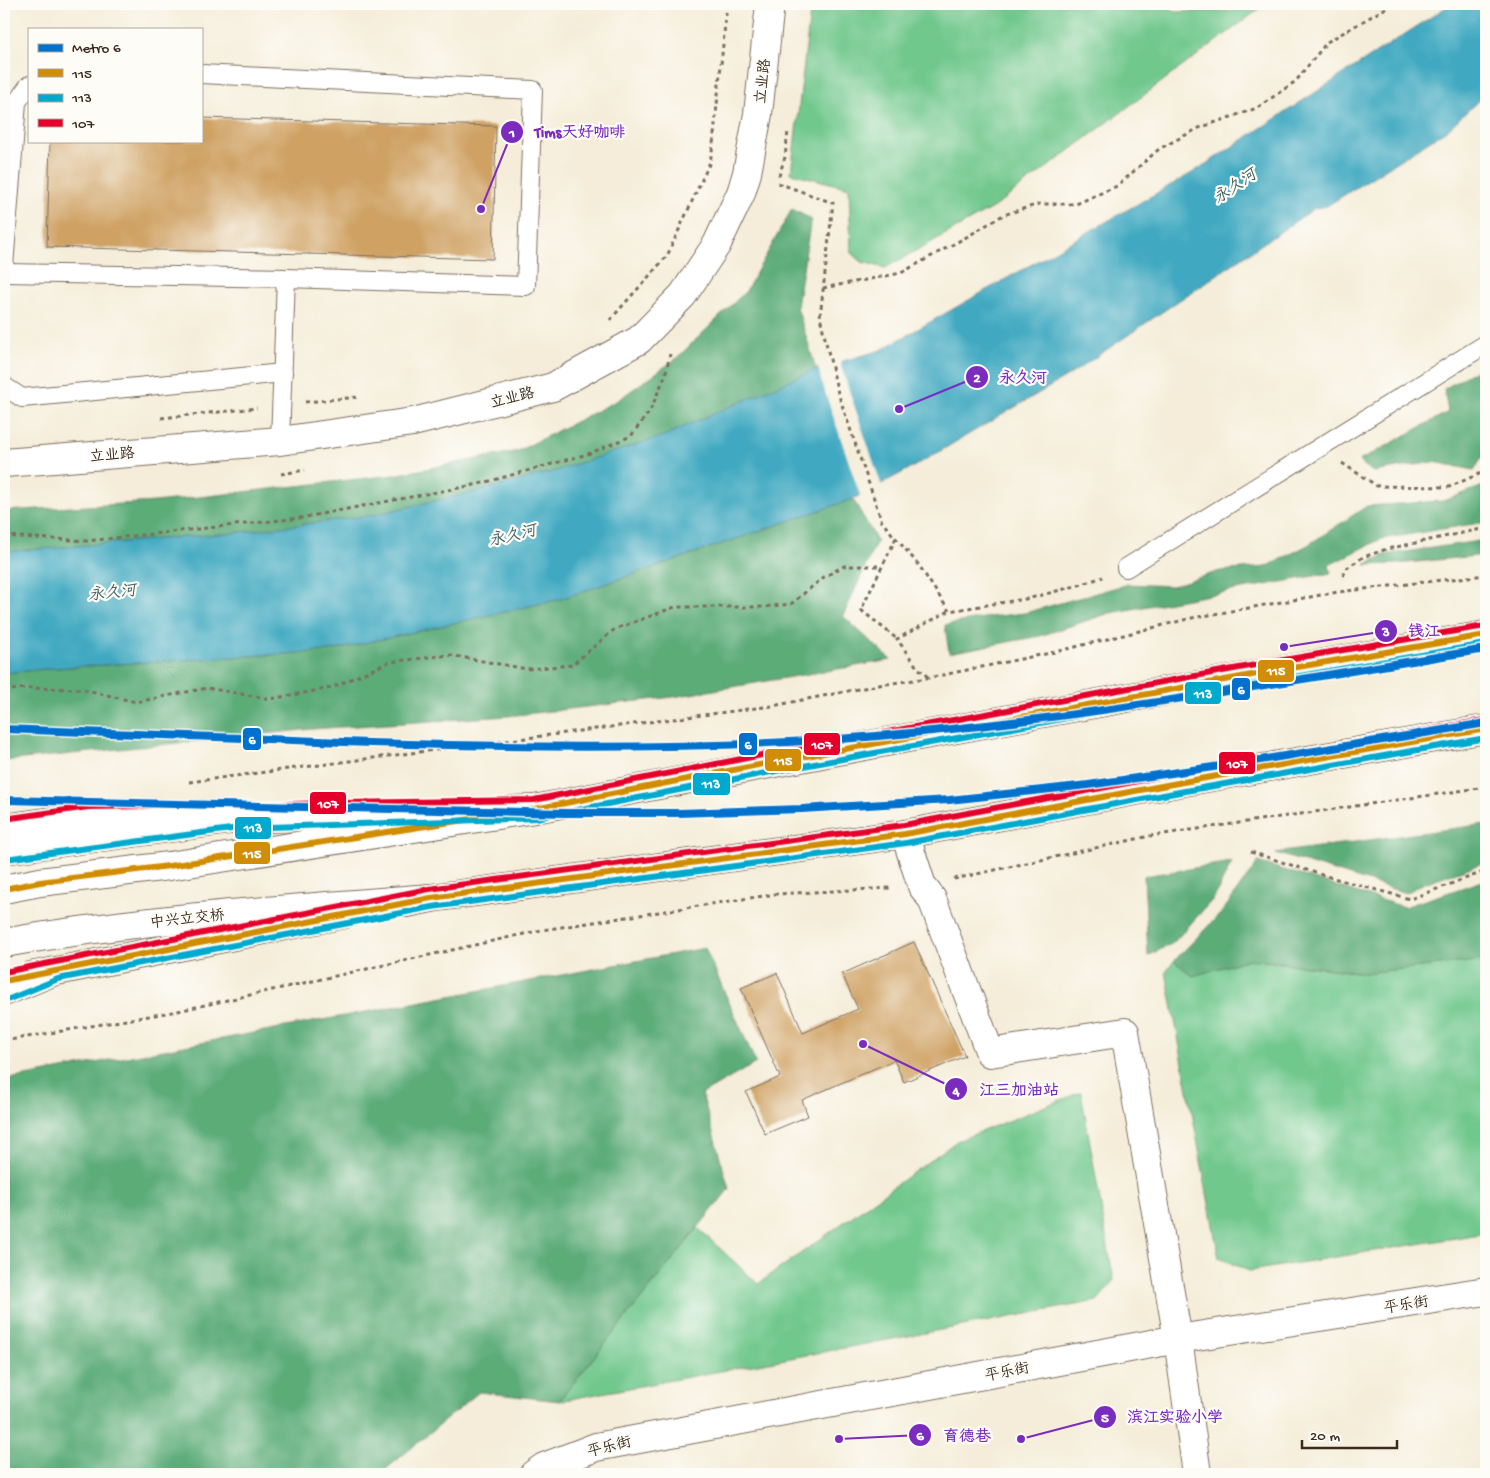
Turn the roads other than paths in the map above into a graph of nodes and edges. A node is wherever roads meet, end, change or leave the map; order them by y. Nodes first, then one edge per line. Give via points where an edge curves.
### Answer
1 (770, 4) edge
2 (202, 74) edge
3 (28, 86) edge
4 (4, 266) edge
5 (4, 273) edge
6 (286, 278) junction
7 (1486, 344) edge
8 (283, 373) junction
9 (4, 386) edge
10 (280, 441) junction
11 (4, 463) edge
12 (1126, 568) road end
13 (1486, 635) edge
14 (1486, 729) edge
15 (535, 809) junction
16 (4, 828) edge
17 (905, 834) junction
18 (4, 850) edge
19 (4, 889) edge
20 (431, 898) junction
21 (4, 943) edge
22 (56, 971) junction
23 (4, 981) edge
24 (4, 992) edge
25 (1486, 1291) edge
26 (1178, 1339) junction
27 (534, 1474) edge
28 (1197, 1474) edge

1 - 10 main road, 立业路 via 758,114 748,174 741,193 717,244 684,295 639,340 553,387 413,422
2 - 6 lane via 533,90 526,286
3 - 4 lane via 17,102
5 - 6 lane
6 - 8 lane
7 - 12 lane
8 - 9 lane via 22,398
8 - 10 lane
10 - 11 main road, 立业路
13 - 15 main road via 1274,671
14 - 17 main road
15 - 16 main road via 88,816
15 - 18 main road via 238,819
15 - 19 main road
17 - 20 main road
17 - 26 main road via 922,886 932,899 990,1053 1125,1032
20 - 21 main road, 中兴立交桥 via 210,915 51,934
20 - 22 main road
22 - 23 main road
22 - 24 main road
25 - 26 main road, 平乐街
26 - 27 main road, 平乐街 via 596,1447
26 - 28 main road

